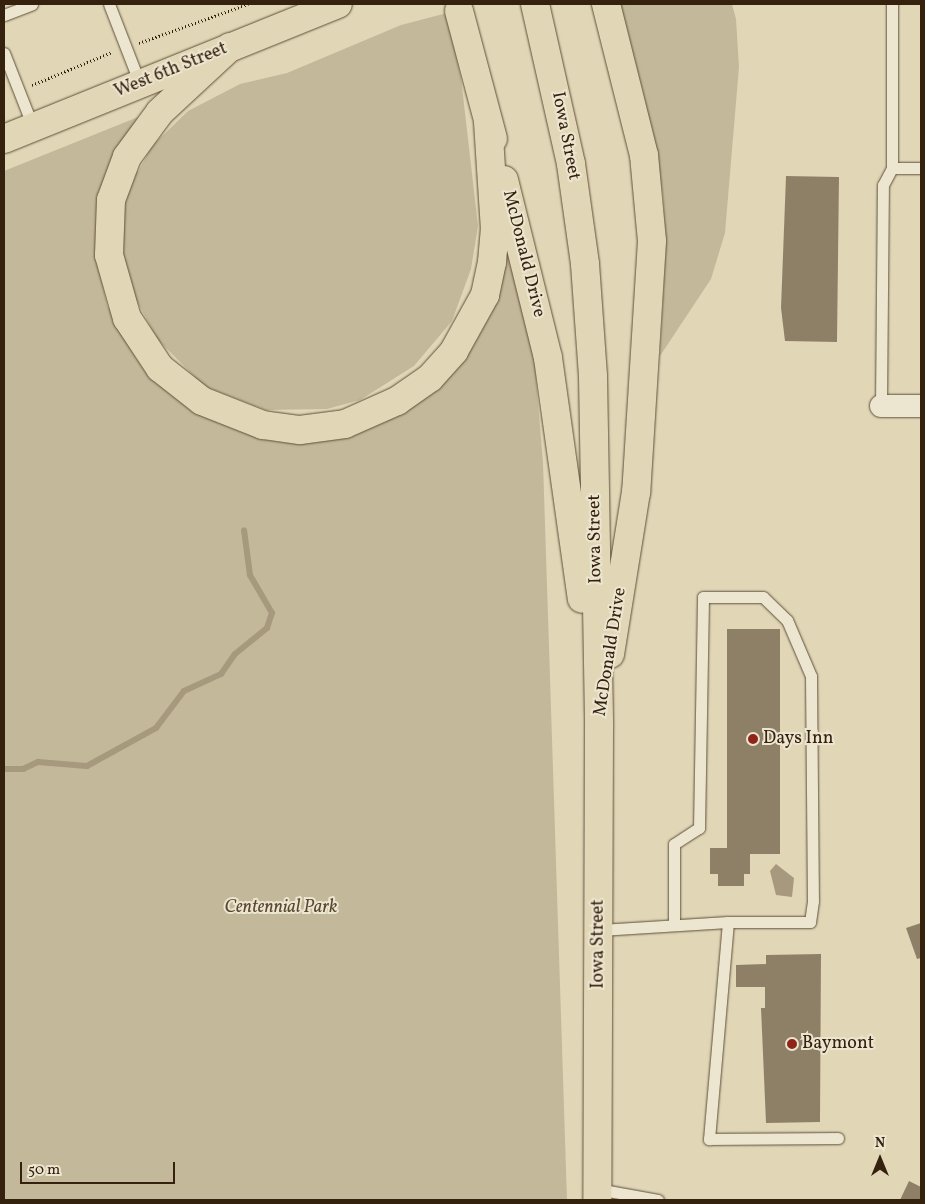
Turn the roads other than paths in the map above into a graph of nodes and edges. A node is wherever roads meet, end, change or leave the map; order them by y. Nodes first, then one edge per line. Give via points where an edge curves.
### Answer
1 (32, 4) edge
2 (109, 4) edge
3 (338, 4) edge
4 (535, 4) edge
5 (606, 4) edge
6 (892, 4) edge
7 (459, 11) dead end
8 (4, 15) edge
9 (230, 47) junction
10 (4, 53) edge
11 (140, 84) junction
12 (488, 122) junction
13 (33, 128) junction
14 (4, 139) edge
15 (892, 168) junction
16 (921, 168) edge
17 (881, 406) joint
18 (921, 406) edge
19 (599, 727) junction
20 (674, 922) junction
21 (728, 922) junction
22 (600, 930) junction
23 (838, 1138) dead end
24 (597, 1194) edge
25 (658, 1200) edge

1 - 8 lane
2 - 11 lane
3 - 9 main road, West 6th Street
4 - 19 main road, Iowa Street via 571,164 585,264 593,376
5 - 19 main road, McDonald Drive via 644,155 652,241 636,492
6 - 15 lane
7 - 12 main road, McDonald Drive
9 - 11 main road, West 6th Street
9 - 12 main road via 160,112 128,157 111,200 109,255 127,318 160,368 202,401 263,425 323,429 353,421 396,401 430,378 454,351 485,295 492,262 495,230
10 - 13 lane
11 - 13 main road, West 6th Street
12 - 19 main road, McDonald Drive via 548,358
13 - 14 main road, West 6th Street
15 - 16 lane
15 - 17 lane via 883,185
17 - 18 street
19 - 22 main road, Iowa Street
20 - 21 lane
20 - 21 lane via 674,844 699,828 703,597 763,597 787,620 811,676 813,901 810,922
20 - 22 lane via 642,930
21 - 23 lane via 708,1140
22 - 24 main road, Iowa Street
24 - 25 lane

